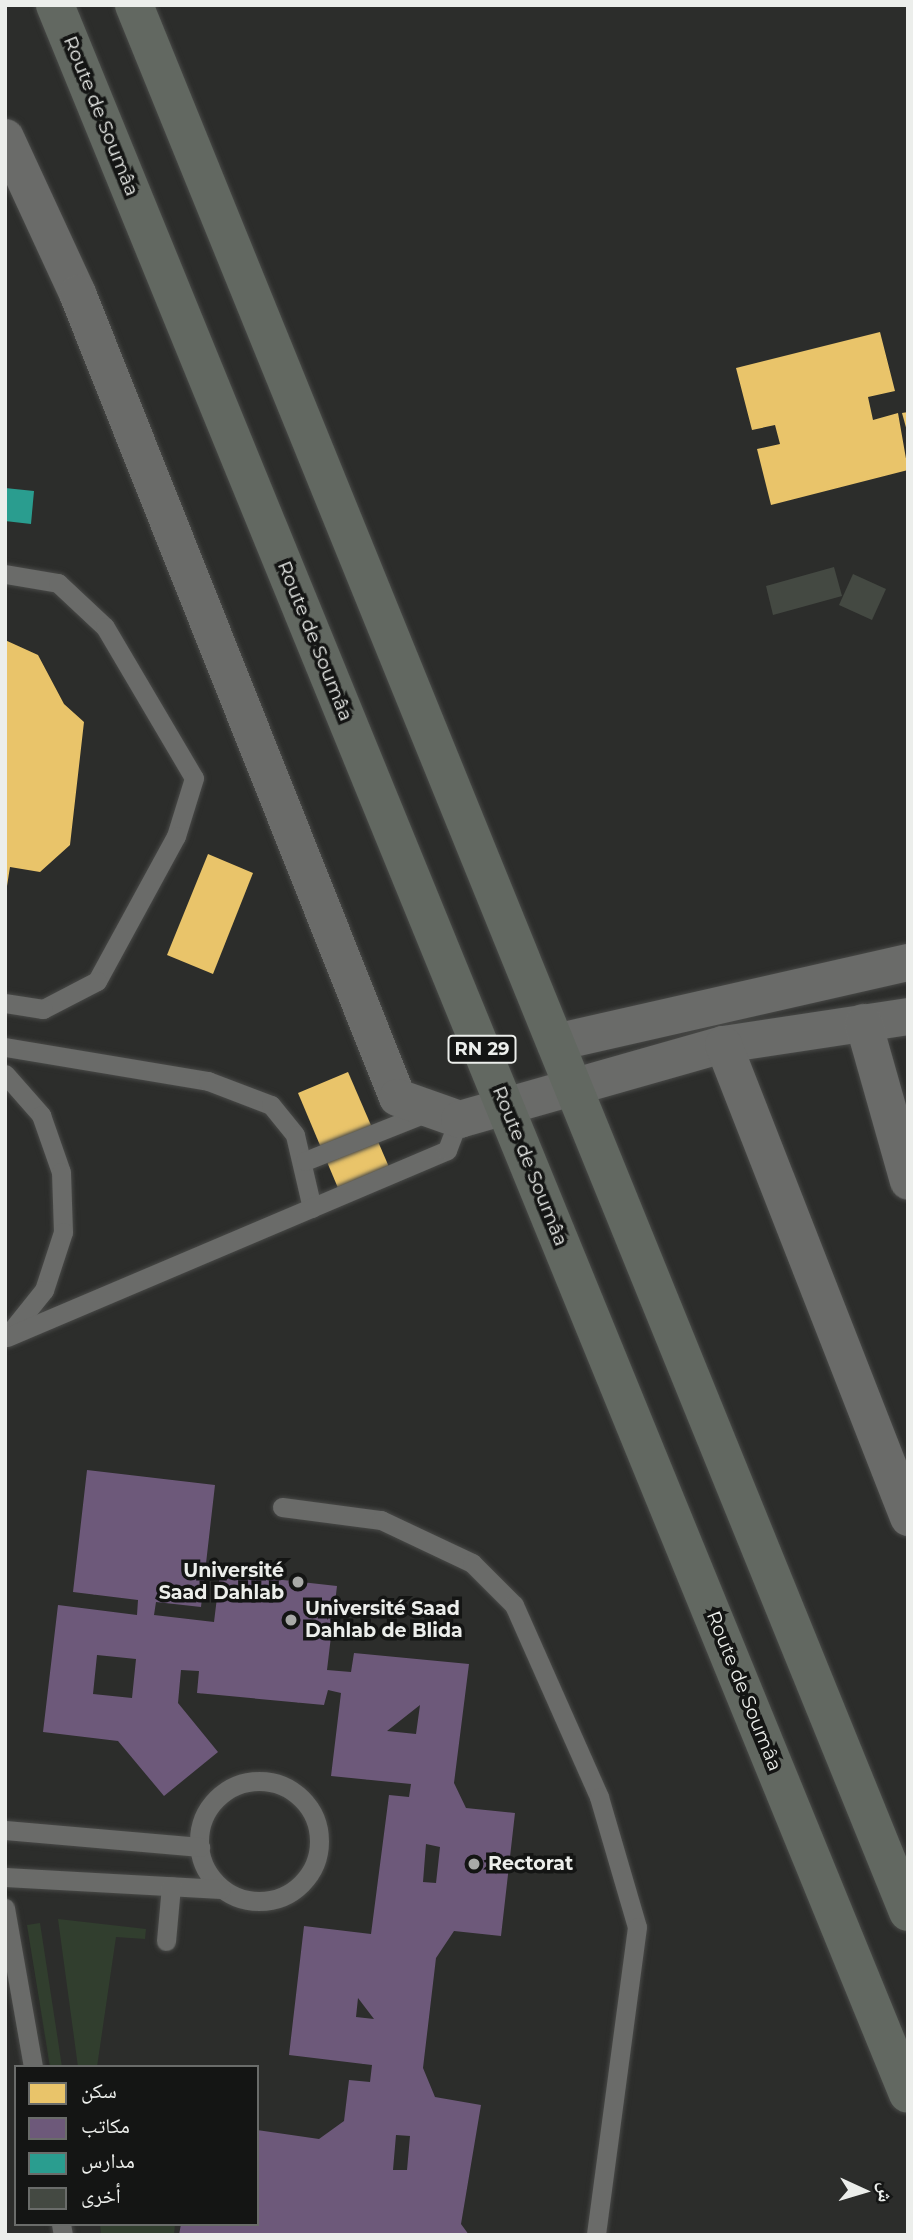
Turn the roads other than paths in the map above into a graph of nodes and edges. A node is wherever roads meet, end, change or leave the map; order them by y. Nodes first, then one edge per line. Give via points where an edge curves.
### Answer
1 (55, 5) edge
2 (134, 5) edge
3 (5, 137) edge
4 (5, 574) edge
5 (908, 962) edge
6 (5, 1003) edge
7 (908, 1016) edge
8 (863, 1023) junction
9 (555, 1042) junction
10 (723, 1044) junction
11 (5, 1047) edge
12 (5, 1074) edge
13 (571, 1088) junction
14 (506, 1109) junction
15 (444, 1115) junction
16 (305, 1161) junction
17 (908, 1181) edge
18 (312, 1208) junction
19 (6, 1338) edge
20 (282, 1507) dead end
21 (908, 1517) edge
22 (5, 1830) edge
23 (200, 1847) junction
24 (5, 1877) edge
25 (171, 1886) junction
26 (221, 1889) junction
27 (5, 1908) edge
28 (908, 1912) edge
29 (166, 1941) dead end
30 (33, 2065) edge
31 (908, 2094) edge
32 (596, 2235) edge

1 - 14 highway, Route de Soumâa / RN 29
2 - 9 highway
3 - 15 street via 76,293 397,1097
4 - 6 lane via 58,583 105,627 194,778 176,836 97,981 43,1009
5 - 9 street
7 - 8 street
8 - 10 street
8 - 17 street
9 - 13 highway
10 - 13 street
10 - 21 street
11 - 16 lane via 208,1081 271,1105 295,1135
12 - 19 lane via 41,1115 61,1172 63,1233 44,1290
13 - 14 street
13 - 28 highway
14 - 15 street
14 - 31 highway, Route de Soumâa / RN 29
15 - 16 lane
15 - 18 lane via 447,1150
16 - 18 lane
18 - 19 lane
20 - 32 lane via 381,1520 472,1563 514,1605 599,1797 637,1927
22 - 23 lane
23 - 26 lane
23 - 26 lane via 202,1818 214,1801 248,1781 287,1787 315,1816 318,1856 296,1890 258,1903
24 - 25 lane
25 - 26 lane
25 - 29 lane
27 - 30 lane

